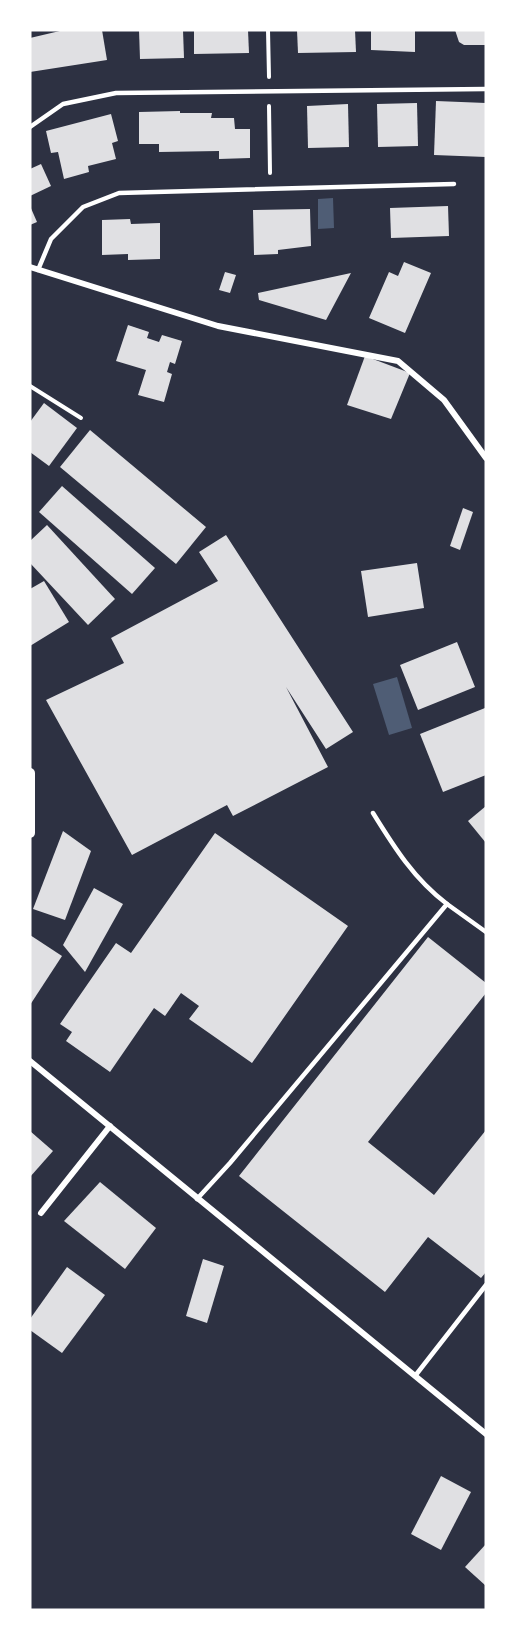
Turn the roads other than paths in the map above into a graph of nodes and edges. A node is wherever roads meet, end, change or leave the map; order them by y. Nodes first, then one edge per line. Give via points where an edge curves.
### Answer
1 (486, 89) edge
2 (30, 127) edge
3 (454, 184) dead end
4 (30, 267) edge
5 (38, 270) junction
6 (486, 458) edge
7 (30, 773) edge
8 (373, 813) dead end
9 (30, 833) edge
10 (447, 904) junction
11 (486, 932) edge
12 (30, 1061) edge
13 (110, 1126) junction
14 (197, 1199) junction
15 (41, 1213) dead end
16 (486, 1285) edge
17 (415, 1376) junction
18 (486, 1434) edge

1 - 2 lane via 116,93 63,104
3 - 5 lane via 119,193 83,207 51,239
4 - 5 street
5 - 6 street via 218,326 398,361 444,400
7 - 9 street
8 - 10 lane via 413,873
10 - 11 lane
10 - 14 lane
12 - 13 street
13 - 14 street
13 - 15 street
14 - 17 street
16 - 17 lane
17 - 18 street

